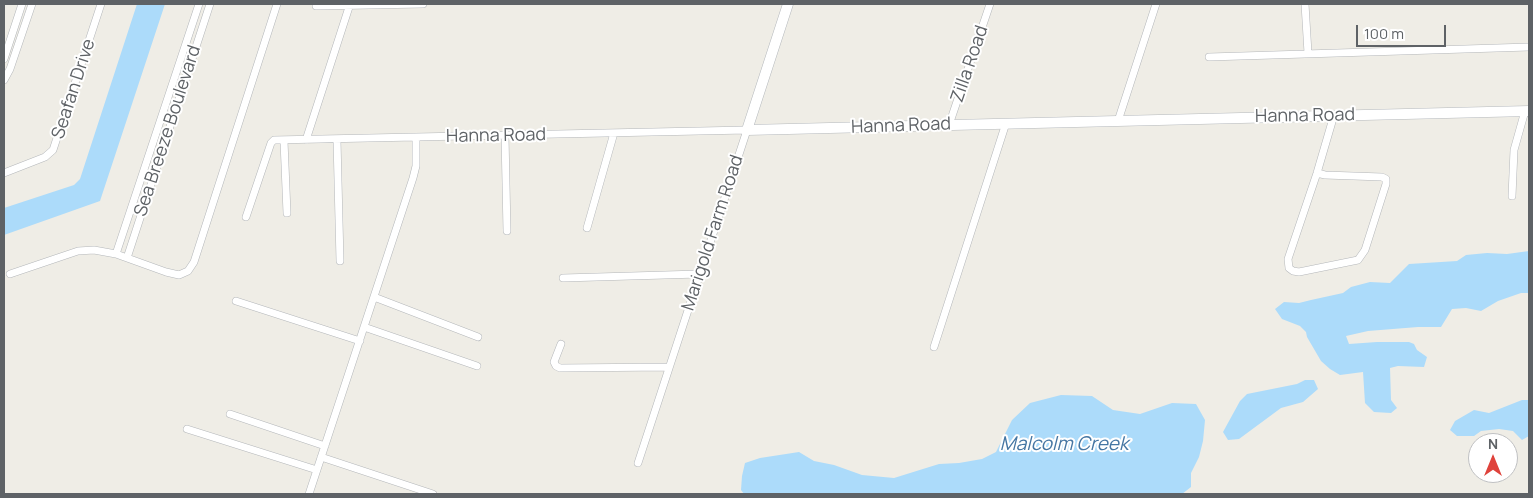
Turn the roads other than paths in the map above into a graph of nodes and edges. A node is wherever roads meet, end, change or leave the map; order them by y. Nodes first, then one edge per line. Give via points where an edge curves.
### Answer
1 (22, 4) edge
2 (32, 4) edge
3 (102, 4) edge
4 (199, 4) edge
5 (210, 4) edge
6 (277, 4) edge
7 (423, 4) edge
8 (788, 4) edge
9 (990, 4) edge
10 (1156, 4) edge
11 (1305, 4) edge
12 (350, 5) edge
13 (316, 6) dead end
14 (1529, 46) edge
15 (1308, 53) junction
16 (1209, 56) dead end
17 (4, 59) edge
18 (4, 80) edge
19 (1527, 111) edge
20 (1334, 116) junction
21 (1118, 121) junction
22 (1006, 123) junction
23 (949, 125) junction
24 (747, 130) junction
25 (614, 133) junction
26 (505, 136) junction
27 (416, 138) junction
28 (306, 140) junction
29 (337, 140) junction
30 (284, 141) junction
31 (4, 173) edge
32 (1317, 173) junction
33 (1512, 196) dead end
34 (287, 213) dead end
35 (246, 217) dead end
36 (587, 228) dead end
37 (507, 231) dead end
38 (116, 254) junction
39 (127, 258) junction
40 (340, 261) dead end
41 (10, 274) dead end
42 (700, 274) junction
43 (563, 278) dead end
44 (374, 297) junction
45 (236, 301) dead end
46 (364, 327) junction
47 (478, 337) dead end
48 (360, 341) junction
49 (561, 344) dead end
50 (934, 347) dead end
51 (477, 366) dead end
52 (669, 367) junction
53 (230, 414) dead end
54 (187, 429) dead end
55 (325, 446) junction
56 (321, 457) junction
57 (638, 463) dead end
58 (317, 470) junction
59 (309, 494) edge
60 (433, 494) edge

1 - 17 street
2 - 18 street
3 - 31 street, Seafan Drive via 53,150 46,157
4 - 38 street, Sea Breeze Boulevard
5 - 39 street, Sea Breeze Boulevard
6 - 39 street via 192,267 179,274
7 - 12 street
8 - 24 street, Marigold Farm Road
9 - 23 street, Zilla Road
10 - 21 street
11 - 15 street
12 - 13 street
12 - 28 street
14 - 15 street
15 - 16 street
19 - 20 street, Hanna Road
19 - 33 street via 1514,150
20 - 21 street, Hanna Road
20 - 32 street
21 - 22 street, Hanna Road
22 - 23 street, Hanna Road
22 - 50 street
23 - 24 street, Hanna Road
24 - 25 street, Hanna Road
24 - 42 street, Marigold Farm Road
25 - 26 street, Hanna Road
25 - 36 street
26 - 27 street, Hanna Road
26 - 37 street
27 - 29 street, Hanna Road
27 - 44 street via 415,172
28 - 29 street, Hanna Road
28 - 30 street, Hanna Road
29 - 40 street
30 - 34 street
30 - 35 street, Hanna Road via 272,142
32 - 32 street via 1324,176 1382,177 1386,184 1365,250 1358,260 1293,271 1289,268 1288,259
38 - 39 street
38 - 41 street via 78,250
42 - 43 street
42 - 52 street, Marigold Farm Road
44 - 46 street
44 - 47 street
45 - 48 street
46 - 48 street
46 - 51 street
48 - 55 street
49 - 52 street via 554,362 560,368
52 - 57 street, Marigold Farm Road
53 - 55 street
54 - 58 street
55 - 56 street
56 - 58 street
56 - 60 street
58 - 59 street

